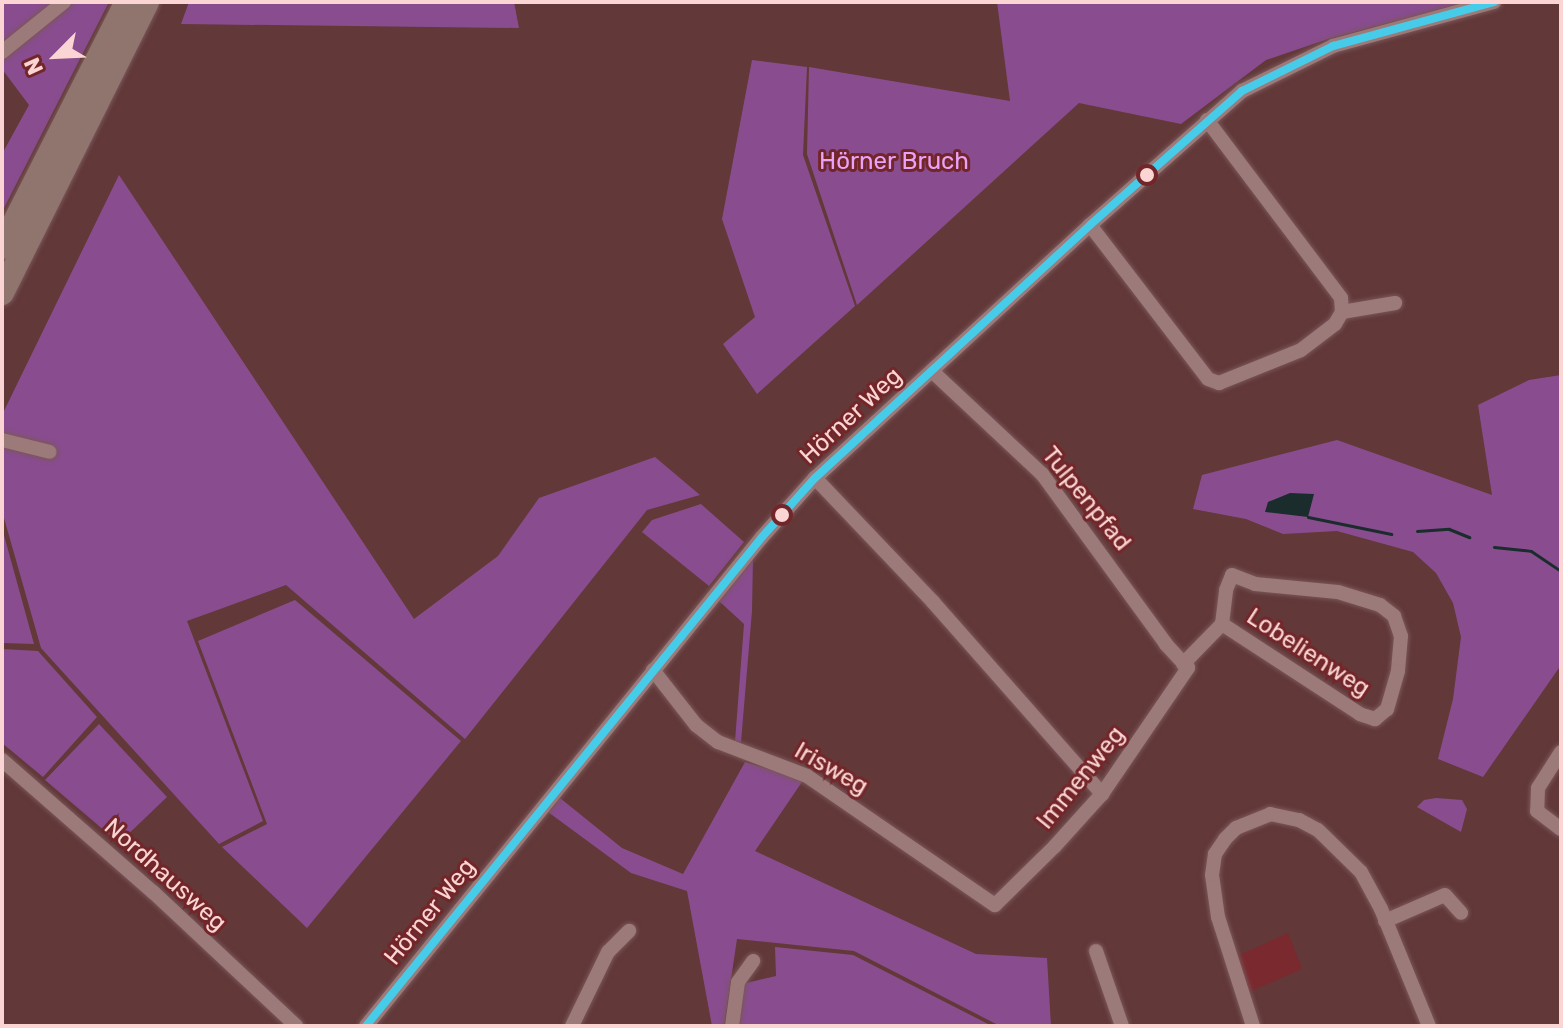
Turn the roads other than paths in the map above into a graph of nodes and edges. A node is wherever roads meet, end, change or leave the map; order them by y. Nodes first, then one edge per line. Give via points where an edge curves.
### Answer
1 (64, 2) edge
2 (127, 2) edge
3 (147, 2) edge
4 (1494, 2) edge
5 (2, 52) edge
6 (1207, 120) junction
7 (1090, 225) junction
8 (2, 247) edge
9 (2, 293) edge
10 (1395, 303) dead end
11 (1342, 312) junction
12 (932, 371) junction
13 (2, 440) edge
14 (50, 452) dead end
15 (815, 478) junction
16 (1222, 624) junction
17 (1186, 666) junction
18 (653, 670) junction
19 (1561, 752) edge
20 (2, 760) edge
21 (1102, 794) junction
22 (1561, 829) edge
23 (995, 905) joint
24 (1461, 913) dead end
25 (1385, 921) junction
26 (629, 931) dead end
27 (1096, 951) dead end
28 (753, 961) dead end
29 (296, 1026) edge
30 (366, 1026) edge
31 (572, 1026) edge
32 (732, 1026) edge
33 (1122, 1026) edge
34 (1253, 1026) edge
35 (1429, 1026) edge

1 - 5 street
2 - 8 highway
3 - 9 highway
4 - 6 street, Hörner Weg via 1333,46 1242,91
6 - 7 street, Hörner Weg
6 - 11 street via 1341,298
7 - 11 street via 1208,379 1219,383 1301,350 1335,324
7 - 12 street, Hörner Weg
10 - 11 street
12 - 15 street, Hörner Weg
12 - 17 street, Tulpenpfad via 1042,474
13 - 14 street
15 - 18 street, Hörner Weg
15 - 21 street
16 - 16 street, Lobelienweg via 1232,575 1255,584 1338,592 1380,605 1394,616 1401,636 1387,709 1375,719 1360,714
16 - 17 street, Lobelienweg
17 - 21 street, Immenweg
18 - 23 street, Irisweg via 696,725 718,742 807,776
18 - 30 street, Hörner Weg
19 - 22 street via 1538,788 1537,811
20 - 29 street, Nordhausweg
21 - 23 street, Immenweg
24 - 25 street via 1445,895
25 - 34 street via 1361,872 1318,830 1270,814 1236,828 1215,854 1212,875 1218,917
25 - 35 street
26 - 31 street via 608,952
27 - 33 street
28 - 32 street via 738,982

